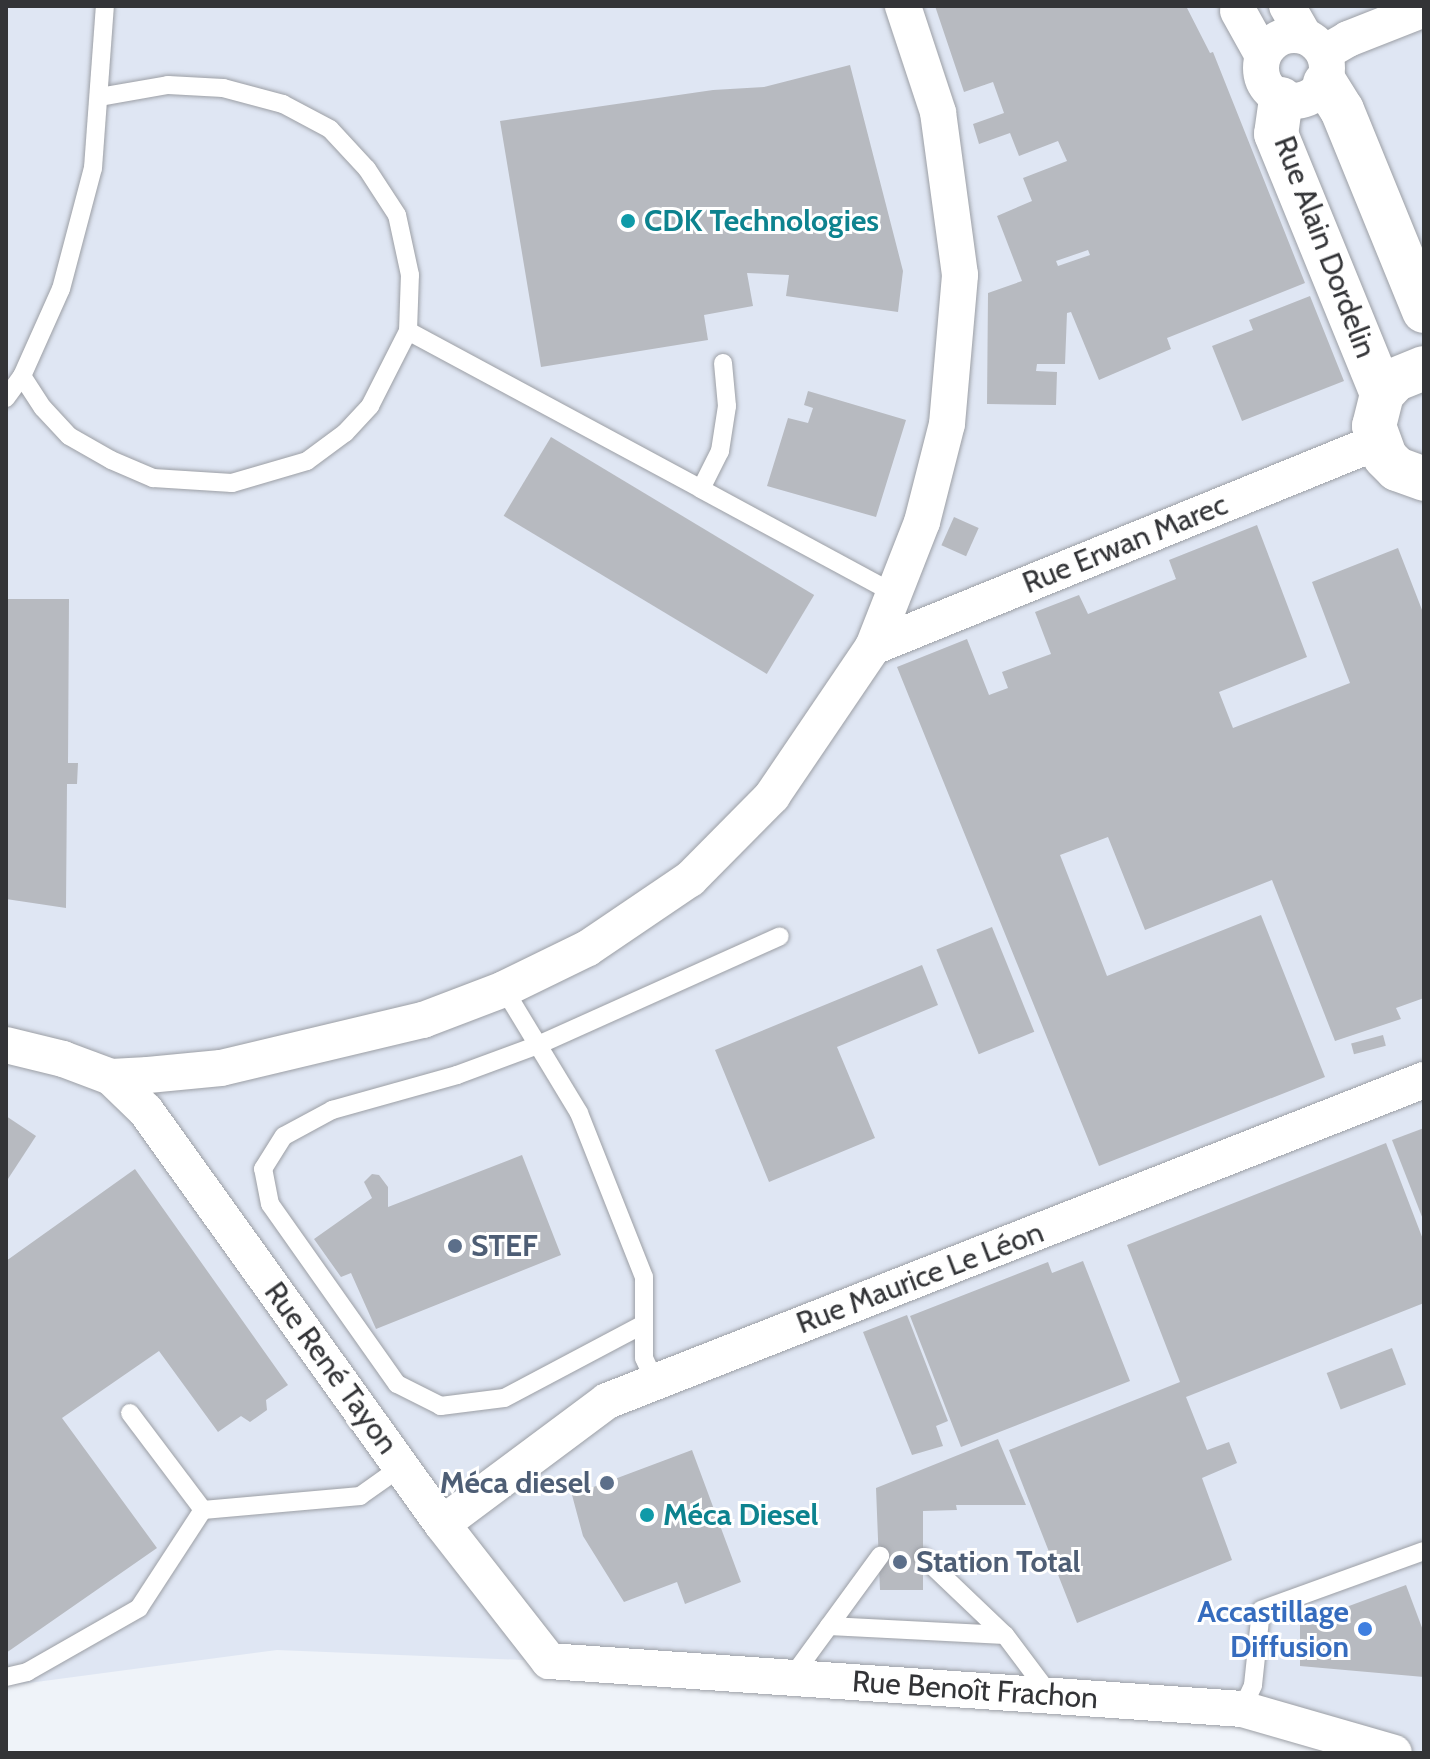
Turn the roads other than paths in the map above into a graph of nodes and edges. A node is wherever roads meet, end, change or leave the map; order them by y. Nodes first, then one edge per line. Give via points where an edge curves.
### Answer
1 (105, 6) edge
2 (903, 6) edge
3 (1245, 8) edge
4 (1424, 9) edge
5 (1310, 44) edge
6 (1263, 56) junction
7 (100, 97) junction
8 (1281, 99) junction
9 (1424, 311) edge
10 (408, 331) junction
11 (723, 363) dead end
12 (1424, 368) edge
13 (22, 376) junction
14 (1382, 394) junction
15 (6, 398) edge
16 (1377, 442) junction
17 (1420, 487) edge
18 (701, 489) junction
19 (895, 594) junction
20 (873, 647) junction
21 (780, 936) dead end
22 (504, 989) junction
23 (6, 1045) edge
24 (538, 1045) junction
25 (111, 1077) junction
26 (1424, 1080) edge
27 (644, 1324) junction
28 (655, 1382) junction
29 (130, 1413) dead end
30 (401, 1467) junction
31 (203, 1510) junction
32 (442, 1524) junction
33 (1424, 1551) edge
34 (880, 1556) dead end
35 (923, 1557) dead end
36 (829, 1626) junction
37 (1005, 1635) junction
38 (549, 1661) joint
39 (6, 1677) edge
40 (791, 1678) junction
41 (1050, 1695) junction
42 (1242, 1709) junction
43 (1394, 1753) edge

1 - 7 lane
2 - 19 street via 938,112 960,275 947,424 922,522
3 - 6 street, Rue Alain Dordelin
4 - 5 street via 1348,39
5 - 6 street via 1275,41
5 - 8 street, Rue Alain Dordelin via 1311,98
5 - 9 street
6 - 8 street, Rue Alain Dordelin via 1265,86
7 - 10 lane via 168,85 223,88 283,104 330,129 367,169 397,215 410,275
7 - 13 lane via 93,168 61,289
8 - 14 street, Rue Alain Dordelin via 1276,134
10 - 13 lane via 370,406 345,433 307,461 232,483 153,478 111,460 69,436
10 - 18 lane
11 - 18 lane via 727,406 720,451
12 - 14 street, Rue Alain Dordelin via 1411,370
13 - 15 lane
14 - 16 street, Rue Alain Dordelin via 1374,426
16 - 17 street via 1391,463
16 - 20 street, Rue Erwan Marec
18 - 19 lane
19 - 20 street
20 - 22 street via 772,796 690,879 588,948
21 - 24 lane
22 - 24 lane
22 - 25 street via 423,1020 221,1068
23 - 25 street
24 - 27 lane via 579,1113 644,1277
24 - 27 lane via 457,1075 332,1110 284,1136 263,1169 270,1204 397,1384 441,1406 504,1398
25 - 30 street, Rue René Tayon via 146,1111
26 - 28 street, Rue Maurice Le Léon
27 - 28 lane via 644,1358
28 - 32 street, Rue Maurice Le Léon via 607,1401
29 - 31 lane
30 - 31 lane via 360,1496
30 - 32 street, Rue René Tayon
31 - 39 lane via 139,1608 27,1672
32 - 38 street, Rue René Tayon
33 - 42 lane via 1261,1610 1253,1685
34 - 36 lane
35 - 37 lane
36 - 37 lane
36 - 40 lane
37 - 41 lane
38 - 40 street, Rue Benoît Frachon
40 - 41 street, Rue Benoît Frachon
41 - 42 street, Rue Benoît Frachon
42 - 43 street, Rue Benoît Frachon

